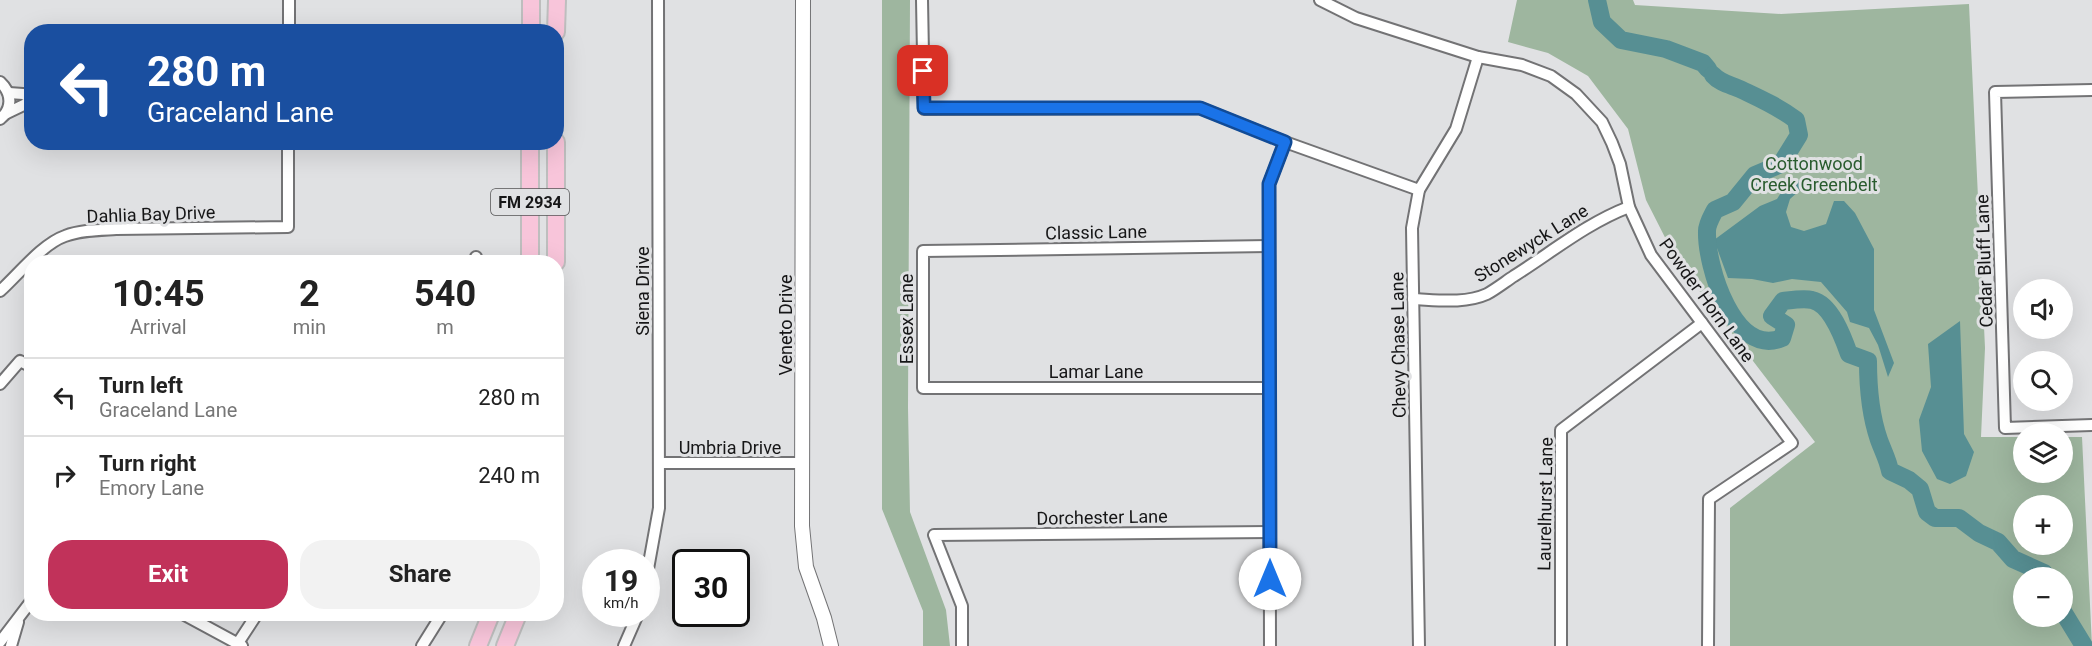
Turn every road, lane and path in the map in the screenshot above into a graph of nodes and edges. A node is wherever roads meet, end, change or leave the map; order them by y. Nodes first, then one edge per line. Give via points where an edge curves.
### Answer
1 (289, 0) edge
2 (531, 0) edge
3 (556, 0) edge
4 (658, 0) edge
5 (803, 0) edge
6 (922, 0) edge
7 (1320, 0) edge
8 (289, 24) edge
9 (531, 24) edge
10 (556, 24) edge
11 (1478, 57) junction
12 (0, 82) edge
13 (2092, 90) edge
14 (9, 93) junction
15 (24, 95) edge
16 (24, 104) edge
17 (3, 116) edge
18 (1285, 142) junction
19 (288, 150) edge
20 (530, 150) edge
21 (556, 150) edge
22 (1419, 190) junction
23 (1629, 207) junction
24 (1269, 246) junction
25 (923, 251) joint
26 (39, 255) edge
27 (530, 255) edge
28 (556, 255) edge
29 (24, 269) edge
30 (0, 291) edge
31 (1413, 299) junction
32 (1702, 323) junction
33 (24, 363) edge
34 (0, 384) edge
35 (922, 388) joint
36 (1269, 388) junction
37 (2092, 425) edge
38 (658, 463) junction
39 (802, 463) junction
40 (1270, 532) junction
41 (652, 549) edge
42 (24, 610) edge
43 (19, 616) junction
44 (196, 621) edge
45 (252, 621) edge
46 (438, 621) edge
47 (488, 621) edge
48 (515, 621) edge
49 (632, 627) edge
50 (0, 642) edge
51 (240, 644) edge
52 (11, 646) edge
53 (423, 646) edge
54 (478, 646) edge
55 (505, 646) edge
56 (624, 646) edge
57 (831, 646) edge
58 (962, 646) edge
59 (1270, 646) edge
60 (1419, 646) edge
61 (1561, 646) edge
62 (1708, 646) edge

1 - 8 street
2 - 9 main road
3 - 10 main road
4 - 38 street, Siena Drive
5 - 39 street, Veneto Drive
6 - 18 street via 924,108 1200,108
7 - 11 street, Powder Horn Lane via 1356,18
11 - 22 street, Chevy Chase Lane via 1456,129
11 - 23 street, Powder Horn Lane via 1522,65 1551,76 1576,94 1602,122 1612,143
12 - 14 street
13 - 37 street, Cedar Bluff Lane via 1995,92 2005,429
14 - 15 street
14 - 17 street
16 - 17 street
18 - 22 street
18 - 24 street via 1269,184
19 - 26 street, Dahlia Bay Drive via 288,227 80,233 63,237
20 - 27 main road, FM 2934
21 - 28 main road, FM 2934
22 - 31 street, Chevy Chase Lane via 1412,228
23 - 31 street, Stonewyck Lane via 1585,227 1486,294 1456,301
23 - 32 street, Powder Horn Lane via 1651,255
24 - 25 street, Classic Lane
24 - 36 street
25 - 35 street, Essex Lane
29 - 30 street, Dahlia Bay Drive
31 - 60 street, Chevy Chase Lane
32 - 61 street, Laurelhurst Lane via 1561,430
32 - 62 street, Powder Horn Lane via 1792,443 1709,499
33 - 34 street via 20,361
35 - 36 street, Lamar Lane
36 - 40 street
38 - 39 street, Umbria Drive
38 - 41 street, Siena Drive via 659,508
39 - 57 street, Veneto Drive via 806,567
40 - 58 street, Dorchester Lane via 934,535 962,606
40 - 59 street
42 - 43 street
43 - 50 street
43 - 52 street
44 - 51 street
45 - 51 street
46 - 53 street
47 - 54 main road
48 - 55 main road
49 - 56 street

